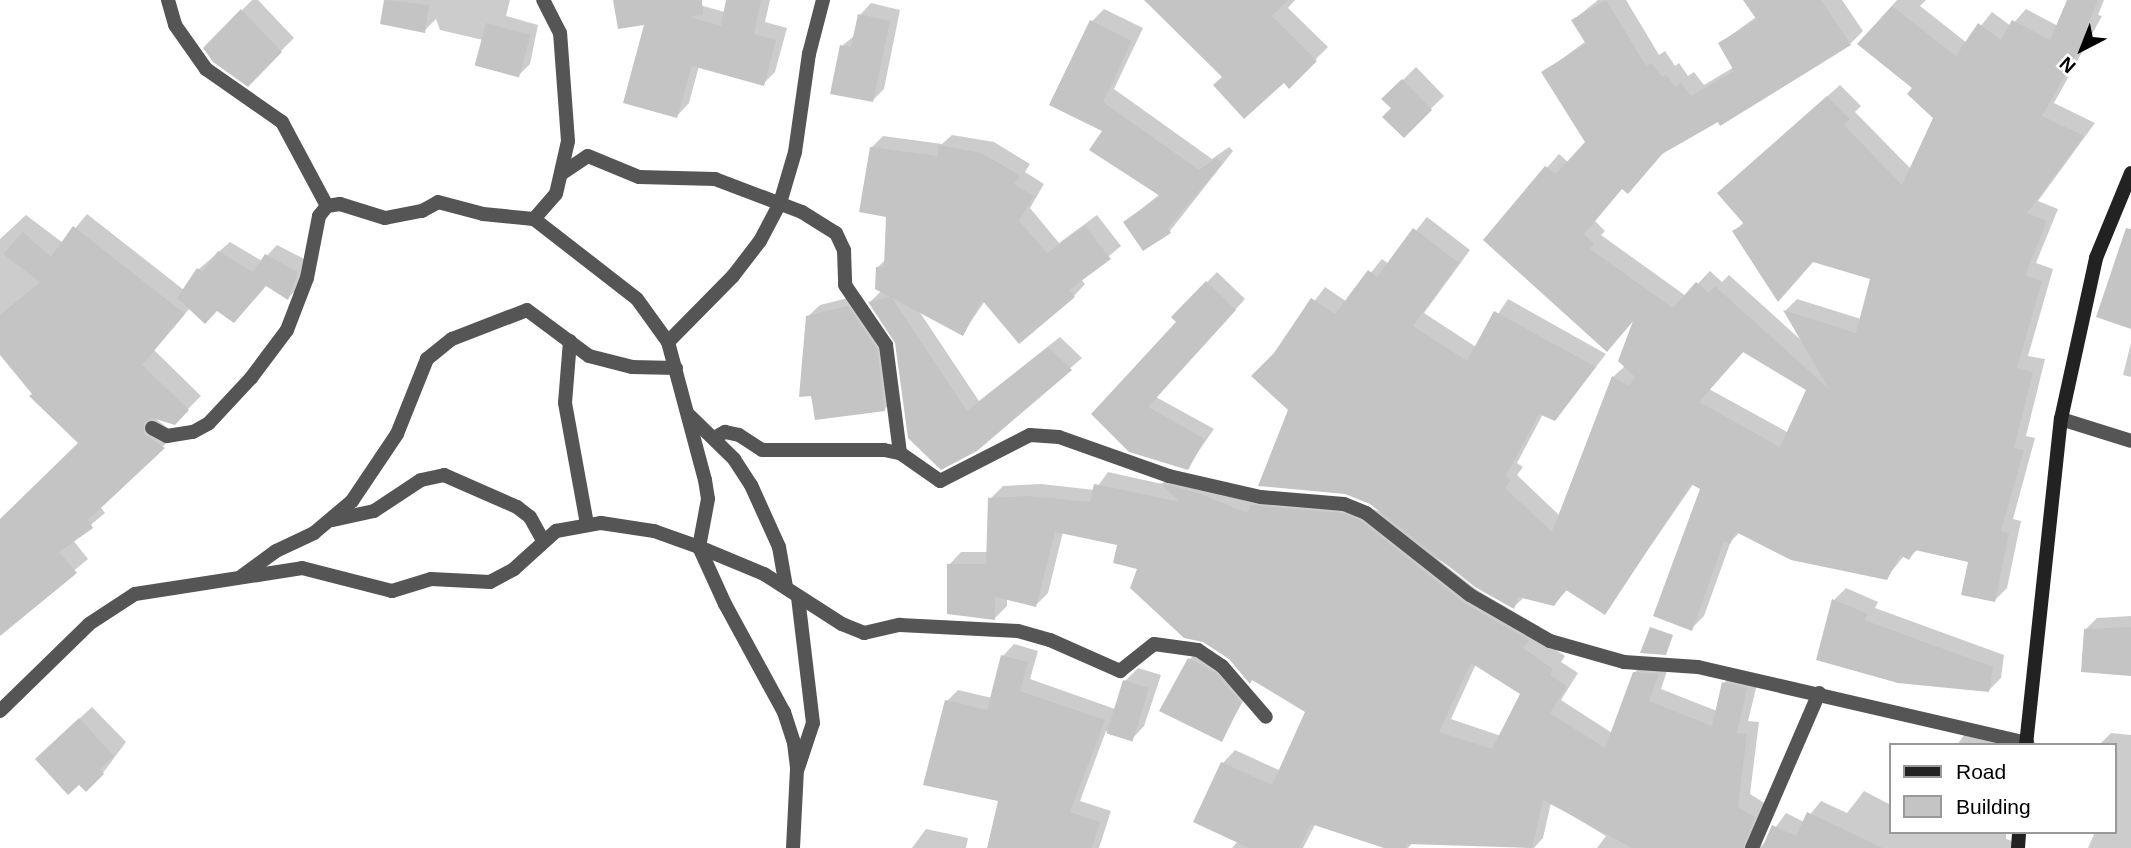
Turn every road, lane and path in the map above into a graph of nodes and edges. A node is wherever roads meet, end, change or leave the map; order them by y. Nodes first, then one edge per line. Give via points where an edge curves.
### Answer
1 (169, 0) edge
2 (543, 0) edge
3 (823, 0) edge
4 (2131, 173) edge
5 (561, 174) junction
6 (780, 203) junction
7 (327, 206) junction
8 (534, 219) junction
9 (570, 341) junction
10 (668, 341) junction
11 (676, 368) junction
12 (690, 416) junction
13 (2061, 419) junction
14 (152, 428) dead end
15 (714, 438) junction
16 (2131, 441) edge
17 (900, 453) junction
18 (333, 520) junction
19 (587, 524) junction
20 (542, 539) junction
21 (699, 547) junction
22 (241, 577) junction
23 (786, 586) junction
24 (798, 597) junction
25 (1819, 693) junction
26 (0, 711) edge
27 (1266, 718) dead end
28 (2022, 743) edge
29 (2026, 743) edge
30 (797, 769) junction
31 (793, 848) edge
32 (1752, 848) edge

1 - 7 street via 175,24 206,69 282,122
2 - 5 street via 555,19 562,50 568,141
3 - 6 street via 809,54 795,152
4 - 13 main road via 2096,258
5 - 6 street via 588,156 622,173 659,179 715,179
5 - 8 street via 556,194
6 - 10 street via 760,241 733,276
6 - 17 street via 819,222 840,241 845,285 886,345
7 - 8 street via 340,204 385,218 422,211 438,202
7 - 14 street via 319,216 307,278 287,330 251,377 209,423 193,432 167,436
8 - 10 street via 637,299
9 - 11 street via 589,356 611,363
9 - 18 street via 527,310 439,346 418,374 384,456
9 - 19 street via 565,403
10 - 11 street
11 - 12 street
12 - 15 street
12 - 21 street via 708,499
13 - 16 street
13 - 29 main road
15 - 17 street via 725,432 739,435 762,450
15 - 23 street via 740,468 767,517
17 - 25 street via 940,481 1030,435 1059,437 1169,476 1261,497 1343,504 1366,513 1470,595 1550,641 1624,662 1698,667
18 - 20 street via 374,511 421,481 444,475 517,507 530,517
18 - 22 street via 276,551
19 - 20 street
19 - 21 street via 625,525
20 - 22 street via 514,569 490,582 431,579 392,592 302,568
21 - 23 street
21 - 30 street via 784,712
22 - 26 street via 135,594 89,624
23 - 24 street
24 - 27 street via 864,633 900,625 1018,631 1120,671 1154,644 1198,650 1228,672
24 - 30 street via 813,723
25 - 28 street
25 - 32 street
30 - 31 street

